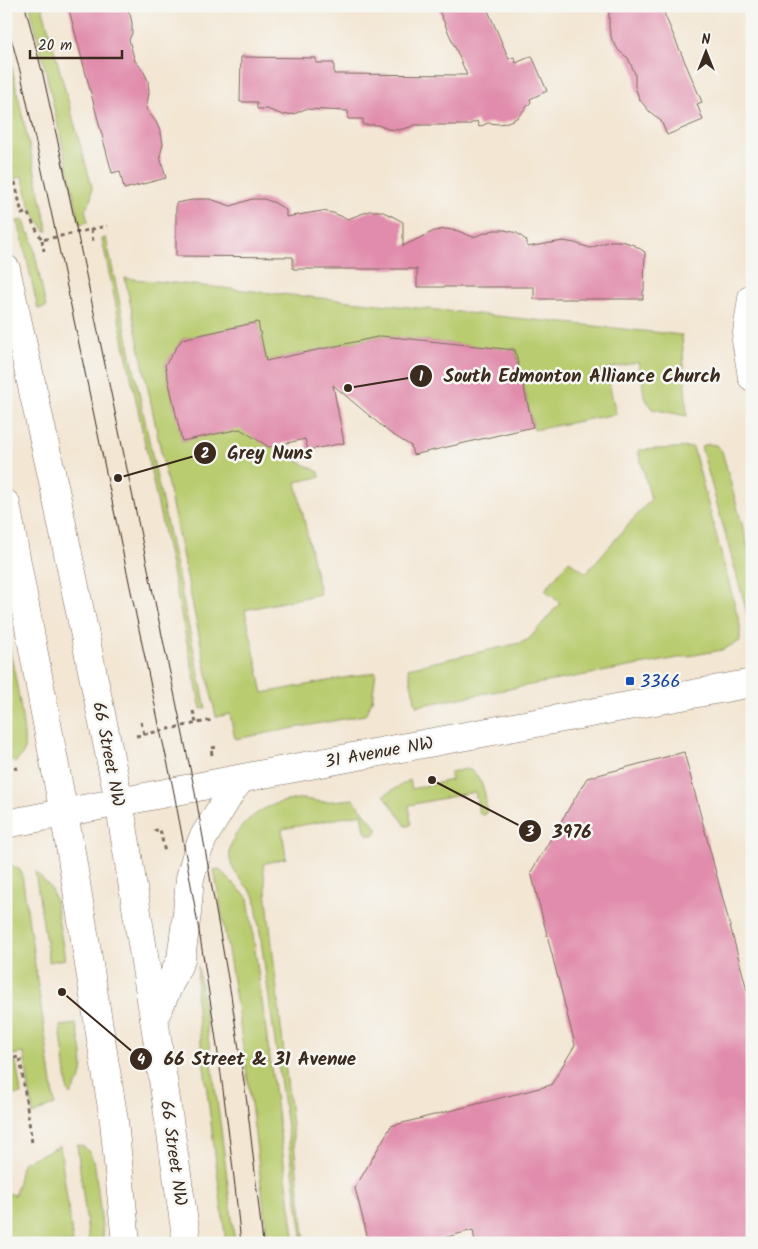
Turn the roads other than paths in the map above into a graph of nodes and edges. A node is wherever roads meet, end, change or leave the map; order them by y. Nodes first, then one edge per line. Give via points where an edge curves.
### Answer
1 (6, 269) edge
2 (752, 298) edge
3 (752, 377) edge
4 (6, 504) edge
5 (752, 682) edge
6 (241, 779) junction
7 (119, 801) junction
8 (64, 812) junction
9 (6, 824) edge
10 (154, 1018) junction
11 (126, 1243) edge
12 (187, 1243) edge

1 - 7 main road, 66 Street NW
2 - 3 main road via 746,340
4 - 8 main road
5 - 6 main road, 31 Avenue NW
6 - 7 main road, 31 Avenue NW
6 - 10 main road via 203,838 197,853 190,878 181,959
7 - 8 main road, 31 Avenue NW
7 - 10 main road, 66 Street NW
8 - 9 main road, 31 Avenue NW
8 - 11 main road via 114,1121
10 - 12 main road, 66 Street NW

